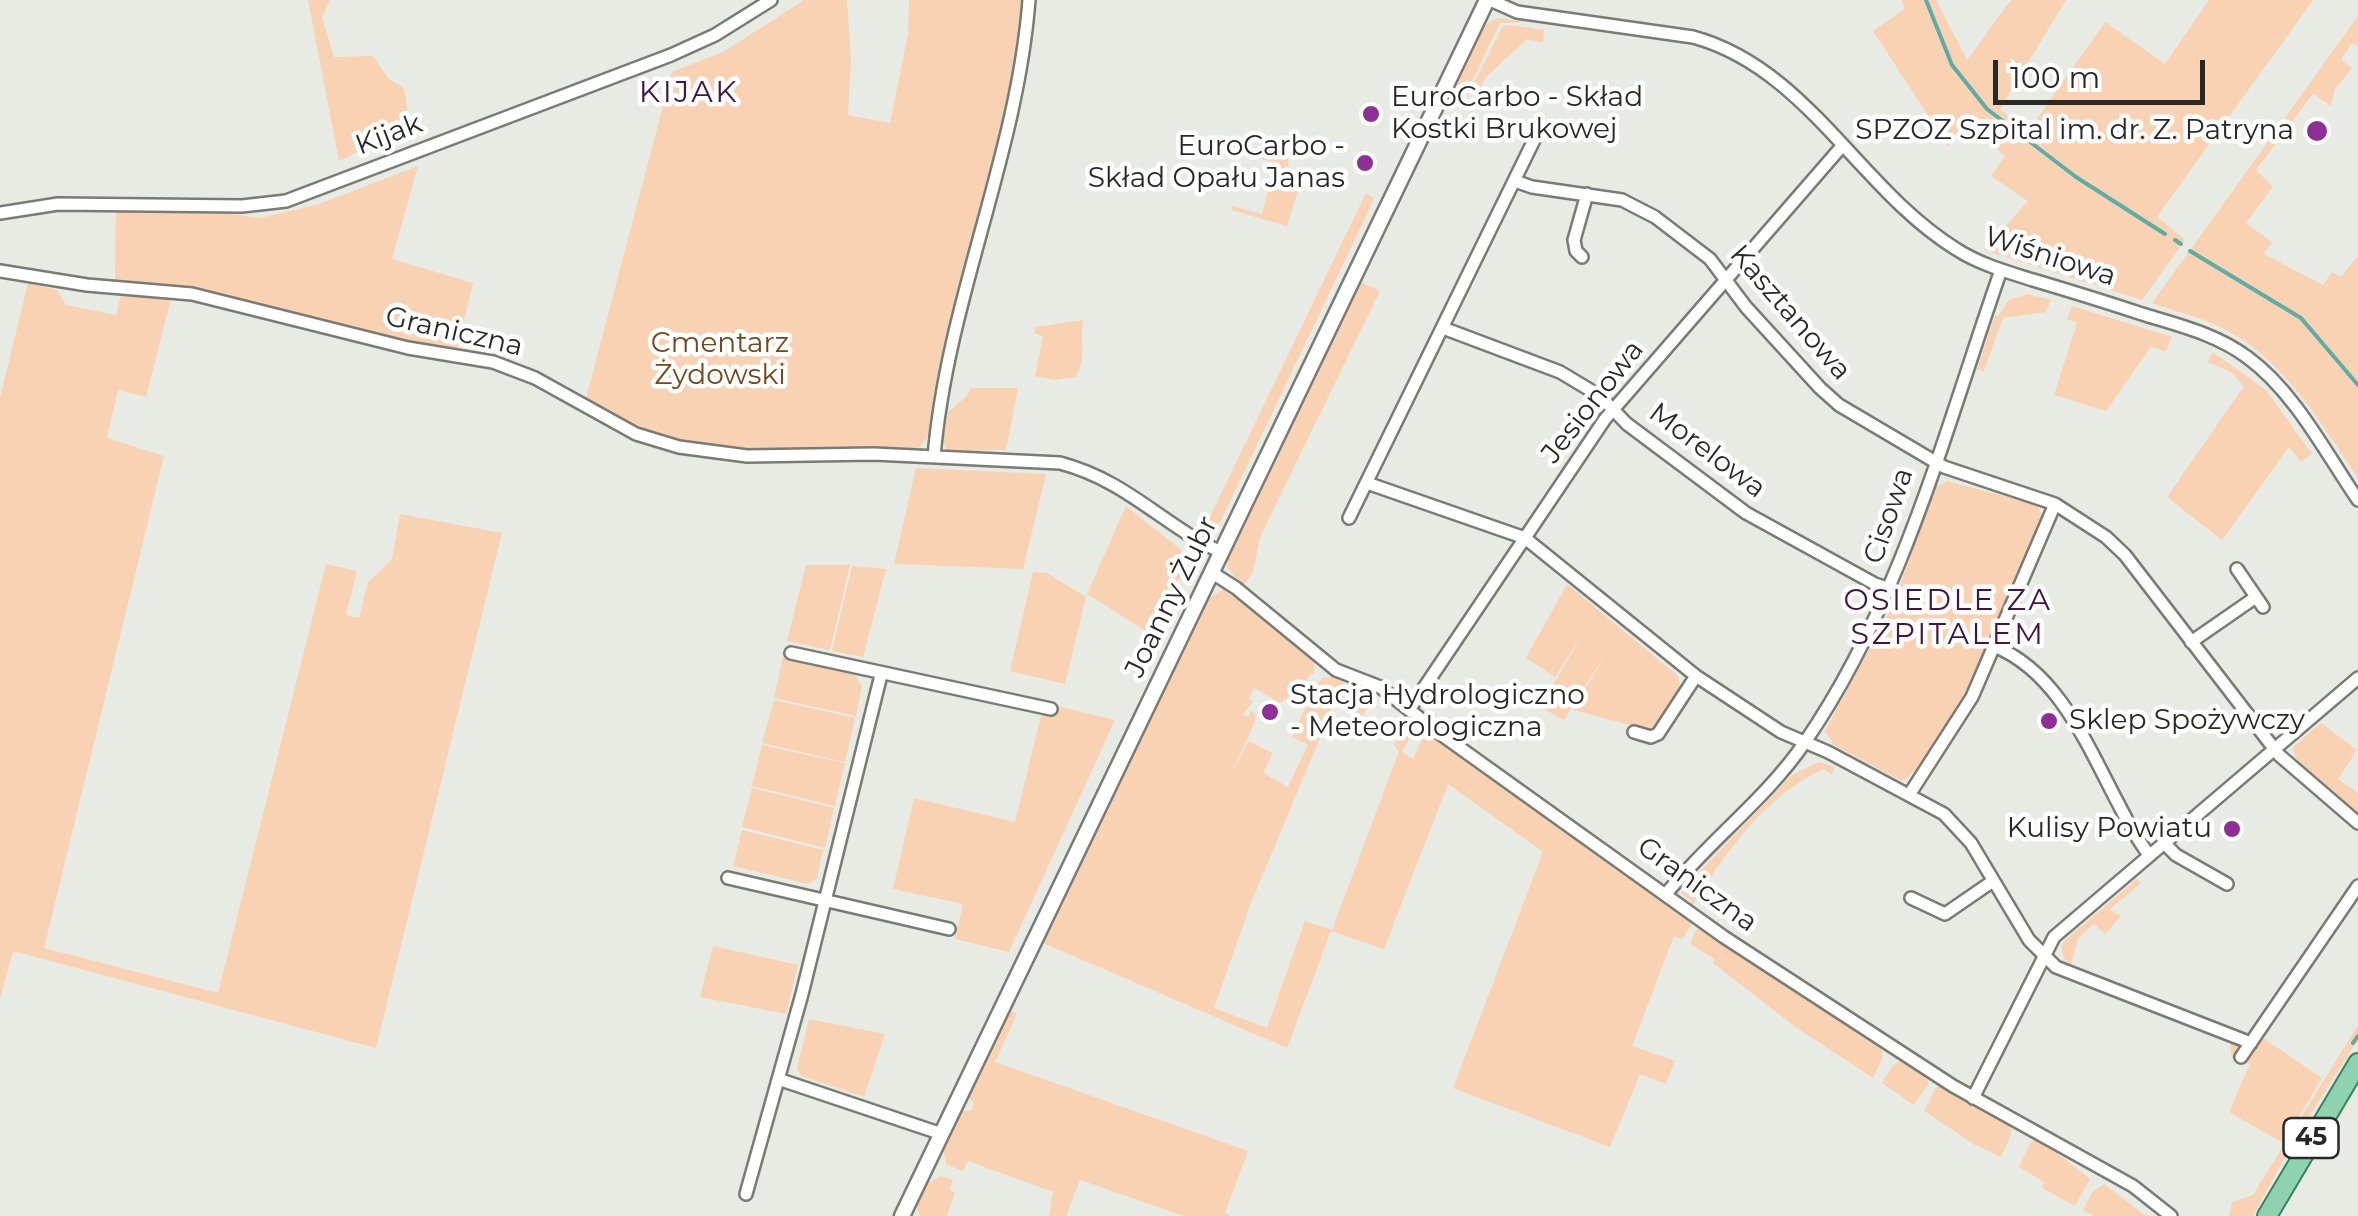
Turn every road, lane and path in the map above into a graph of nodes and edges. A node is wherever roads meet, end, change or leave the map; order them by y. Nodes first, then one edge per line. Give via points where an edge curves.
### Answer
1 (770, 0) edge
2 (1029, 0) edge
3 (1489, 0) edge
4 (1535, 138) dead end
5 (1844, 145) junction
6 (1515, 180) junction
7 (1586, 194) junction
8 (0, 213) edge
9 (1582, 257) dead end
10 (2001, 270) junction
11 (0, 272) edge
12 (1726, 280) junction
13 (1443, 328) junction
14 (1614, 410) junction
15 (934, 457) junction
16 (1934, 461) junction
17 (1367, 483) junction
18 (2358, 500) edge
19 (2056, 504) junction
20 (1349, 518) dead end
21 (1525, 538) junction
22 (1221, 552) junction
23 (2237, 569) dead end
24 (1212, 572) junction
25 (1890, 589) junction
26 (2190, 642) junction
27 (1994, 646) junction
28 (791, 654) dead end
29 (881, 675) junction
30 (1696, 676) junction
31 (2358, 678) edge
32 (1051, 709) dead end
33 (1409, 710) junction
34 (1634, 732) dead end
35 (1805, 743) junction
36 (2274, 749) junction
37 (1909, 795) junction
38 (2358, 824) edge
39 (2164, 843) junction
40 (2149, 856) junction
41 (728, 878) dead end
42 (1993, 881) junction
43 (2226, 884) dead end
44 (2358, 886) edge
45 (1666, 894) junction
46 (1912, 898) dead end
47 (825, 902) junction
48 (949, 928) dead end
49 (2043, 957) junction
50 (2251, 1043) junction
51 (2241, 1058) dead end
52 (2358, 1063) edge
53 (778, 1079) junction
54 (1973, 1098) junction
55 (942, 1134) junction
56 (746, 1194) dead end
57 (902, 1216) edge
58 (2171, 1216) edge
59 (2267, 1216) edge

1 - 8 street, Kijak via 671,55 286,200 242,206 58,204
2 - 15 street via 1015,102 952,347
3 - 5 street, Wiśniowa via 1532,15 1712,42 1773,77
3 - 22 street, Joanny Żubr
4 - 6 street
5 - 10 street, Wiśniowa via 1937,236
5 - 12 street, Jesionowa
6 - 7 street, Kasztanowa
6 - 13 street
7 - 9 street via 1574,246
7 - 12 street, Kasztanowa via 1622,200 1656,217
10 - 16 street, Cisowa
10 - 18 street, Wiśniowa via 2232,347 2288,398
11 - 15 street, Graniczna via 192,294 408,348 493,362 636,434 679,447 747,456
12 - 14 street, Jesionowa
12 - 16 street, Kasztanowa via 1828,396
13 - 14 street, Morelowa via 1553,368
13 - 17 street
14 - 21 street, Jesionowa
14 - 25 street, Morelowa via 1746,513
15 - 22 street, Graniczna via 1080,468
16 - 19 street, Kasztanowa
16 - 25 street, Cisowa
17 - 20 street
17 - 21 street
19 - 26 street, Kasztanowa via 2116,545
19 - 27 street
21 - 30 street
21 - 33 street, Jesionowa
22 - 24 street, Joanny Żubr
23 - 26 street via 2260,602
24 - 33 street, Graniczna via 1336,670 1369,680
24 - 55 street, Joanny Żubr
25 - 35 street, Cisowa
26 - 36 street, Kasztanowa
27 - 37 street via 1966,708
27 - 40 street via 2041,680 2069,714
28 - 29 street
29 - 32 street
29 - 47 street
30 - 34 street via 1658,734
30 - 35 street
31 - 36 street
33 - 45 street, Graniczna
35 - 37 street
35 - 45 street, Cisowa
36 - 38 street, Kasztanowa
36 - 39 street
37 - 42 street via 1958,826
39 - 40 street
39 - 43 street
40 - 49 street via 2061,929
41 - 47 street
42 - 46 street via 1945,914
42 - 49 street
44 - 50 street
45 - 54 street, Graniczna
47 - 48 street
47 - 53 street
49 - 50 street
49 - 54 street
50 - 51 street
52 - 59 main road, 45
53 - 55 street
53 - 56 street
54 - 58 street, Graniczna via 2133,1186
55 - 57 street, Joanny Żubr

